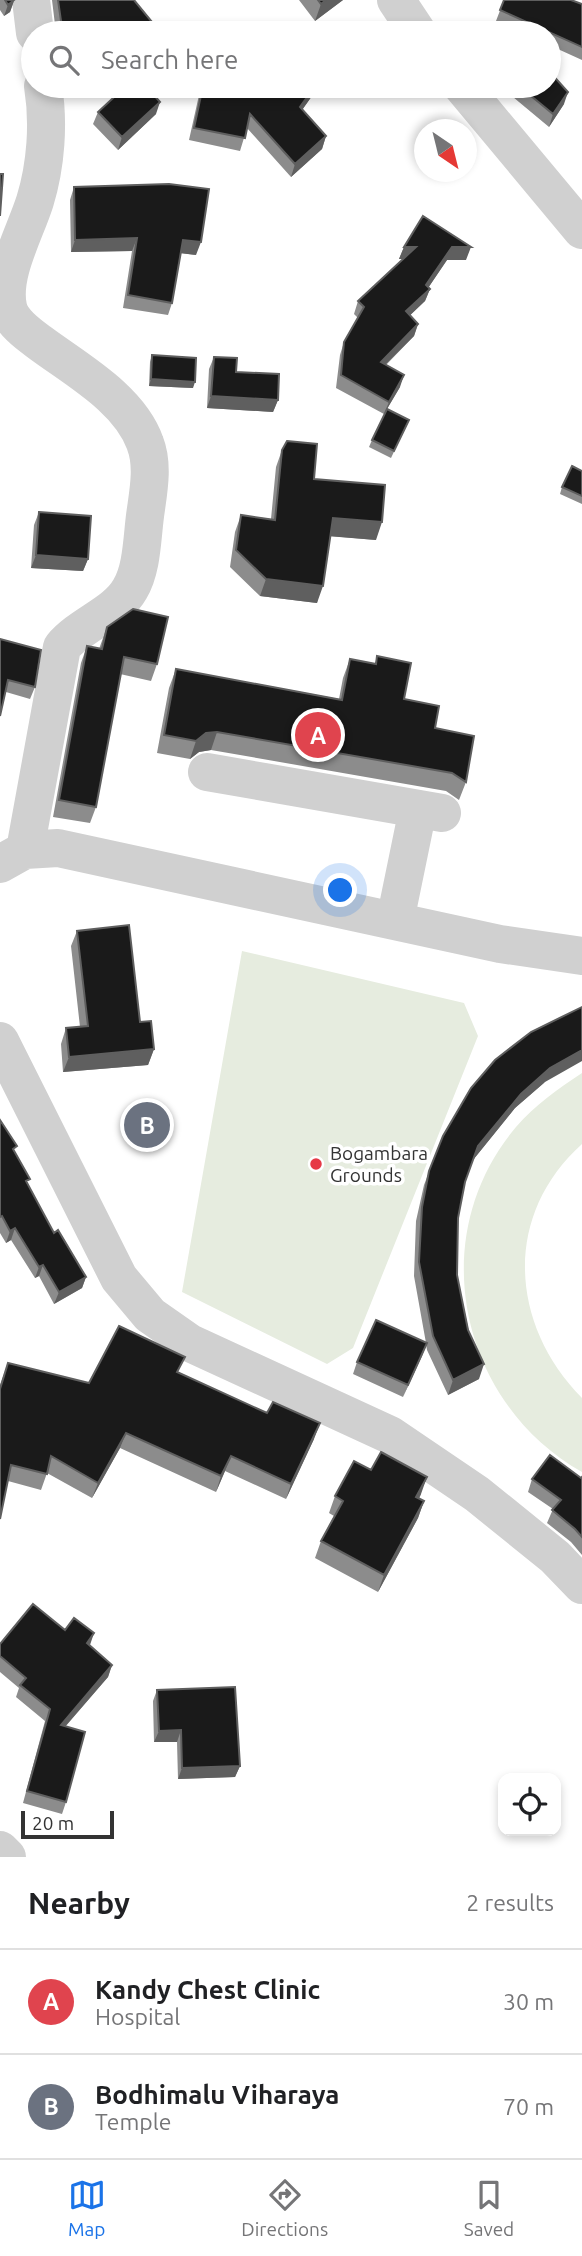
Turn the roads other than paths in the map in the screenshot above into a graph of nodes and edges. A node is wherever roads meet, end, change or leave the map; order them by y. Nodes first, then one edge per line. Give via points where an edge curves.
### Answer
1 (32, 0) edge
2 (396, 0) edge
3 (34, 21) edge
4 (410, 21) edge
5 (43, 98) edge
6 (471, 98) edge
7 (582, 230) edge
8 (207, 772) dead end
9 (12, 857) edge
10 (395, 921) junction
11 (582, 956) edge
12 (0, 1041) edge
13 (582, 1585) edge
14 (0, 1850) edge
15 (7, 1857) edge

1 - 3 street
2 - 4 street
5 - 9 street via 45,152 36,198 10,275 9,312 24,331 105,391 129,415 146,443 150,476 139,559 130,589 62,647
6 - 7 street
8 - 10 street via 430,811
9 - 10 street via 58,848
10 - 11 street
12 - 13 street via 118,1278 149,1315 190,1343 390,1435 477,1494
14 - 15 street

